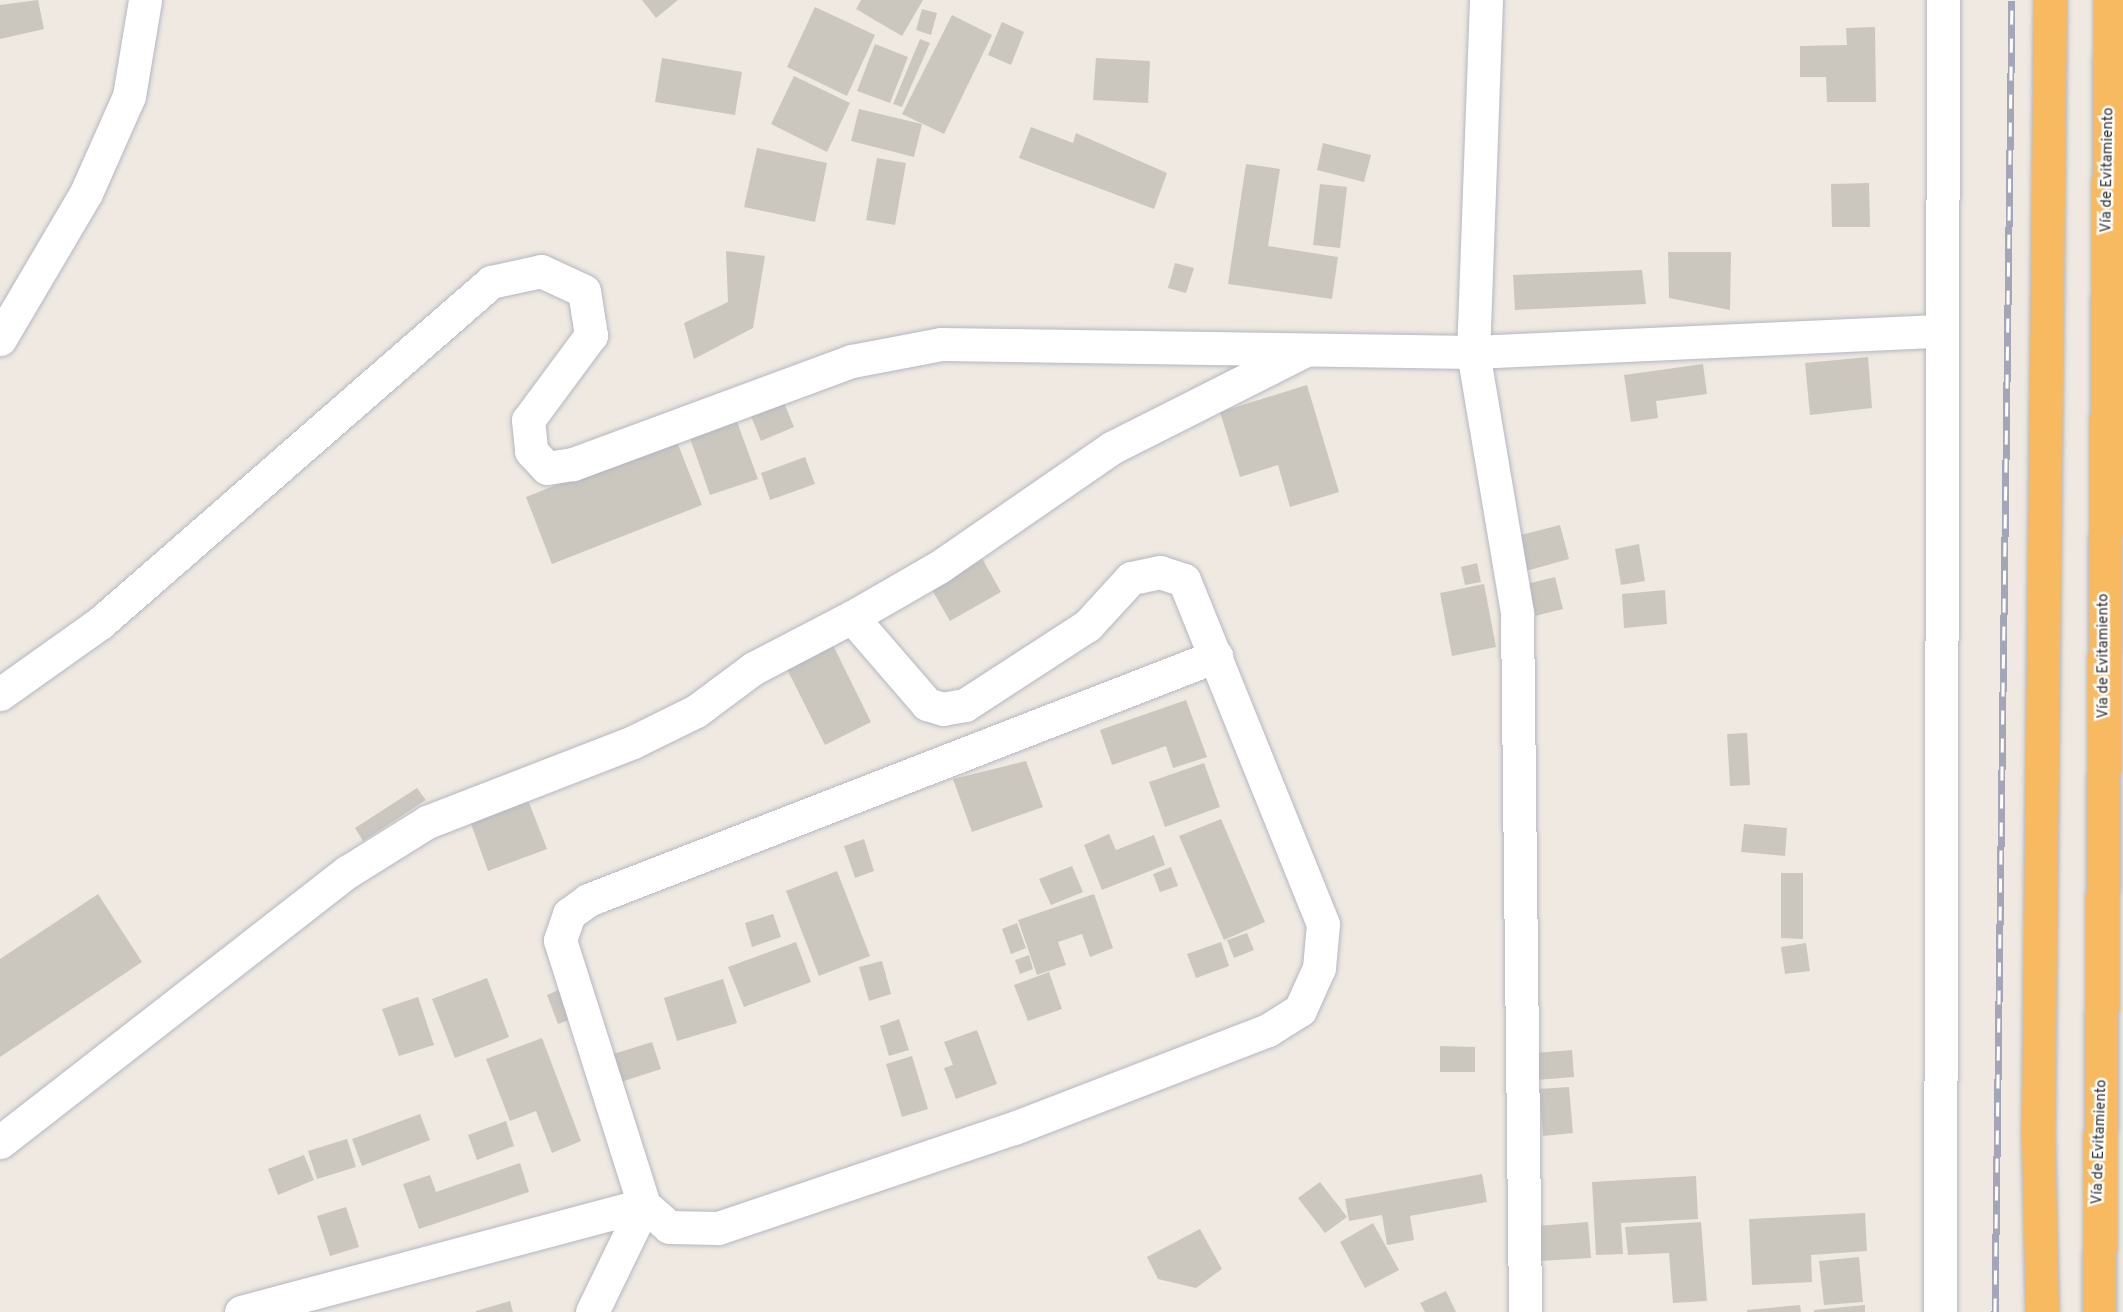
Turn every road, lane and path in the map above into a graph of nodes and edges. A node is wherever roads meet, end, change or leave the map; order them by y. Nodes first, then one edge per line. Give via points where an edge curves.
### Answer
1 (145, 0) edge
2 (1486, 0) edge
3 (1943, 0) edge
4 (2050, 0) edge
5 (2110, 0) edge
6 (1939, 331) junction
7 (0, 339) edge
8 (1302, 352) junction
9 (1473, 352) junction
10 (852, 617) junction
11 (1216, 656) junction
12 (0, 694) edge
13 (2114, 1003) edge
14 (0, 1142) edge
15 (644, 1205) junction
16 (241, 1312) edge
17 (592, 1312) edge
18 (1525, 1312) edge
19 (1940, 1312) edge
20 (2042, 1312) edge
21 (2099, 1312) edge

1 - 7 street via 129,96 86,194
2 - 9 street
3 - 6 street
4 - 20 highway via 2038,1129
5 - 13 highway, Vía de Evitamiento
6 - 9 street
6 - 19 street
8 - 9 street
8 - 10 street via 1122,442 939,567
8 - 12 street via 941,344 852,361 573,464 547,468 531,451 528,420 591,335 584,291 541,271 491,282 100,623
9 - 18 street via 1517,613
10 - 11 street via 927,704 943,710 965,705 1088,625 1131,578 1160,572 1184,580
10 - 14 street via 754,668 696,711 633,742 427,822 347,872
11 - 15 street via 588,900 569,914 560,940
11 - 15 street via 1323,924 1319,968 1300,1010 1268,1030 1014,1128 718,1228 669,1227
13 - 21 highway, Vía de Evitamiento
15 - 16 street
15 - 17 street

